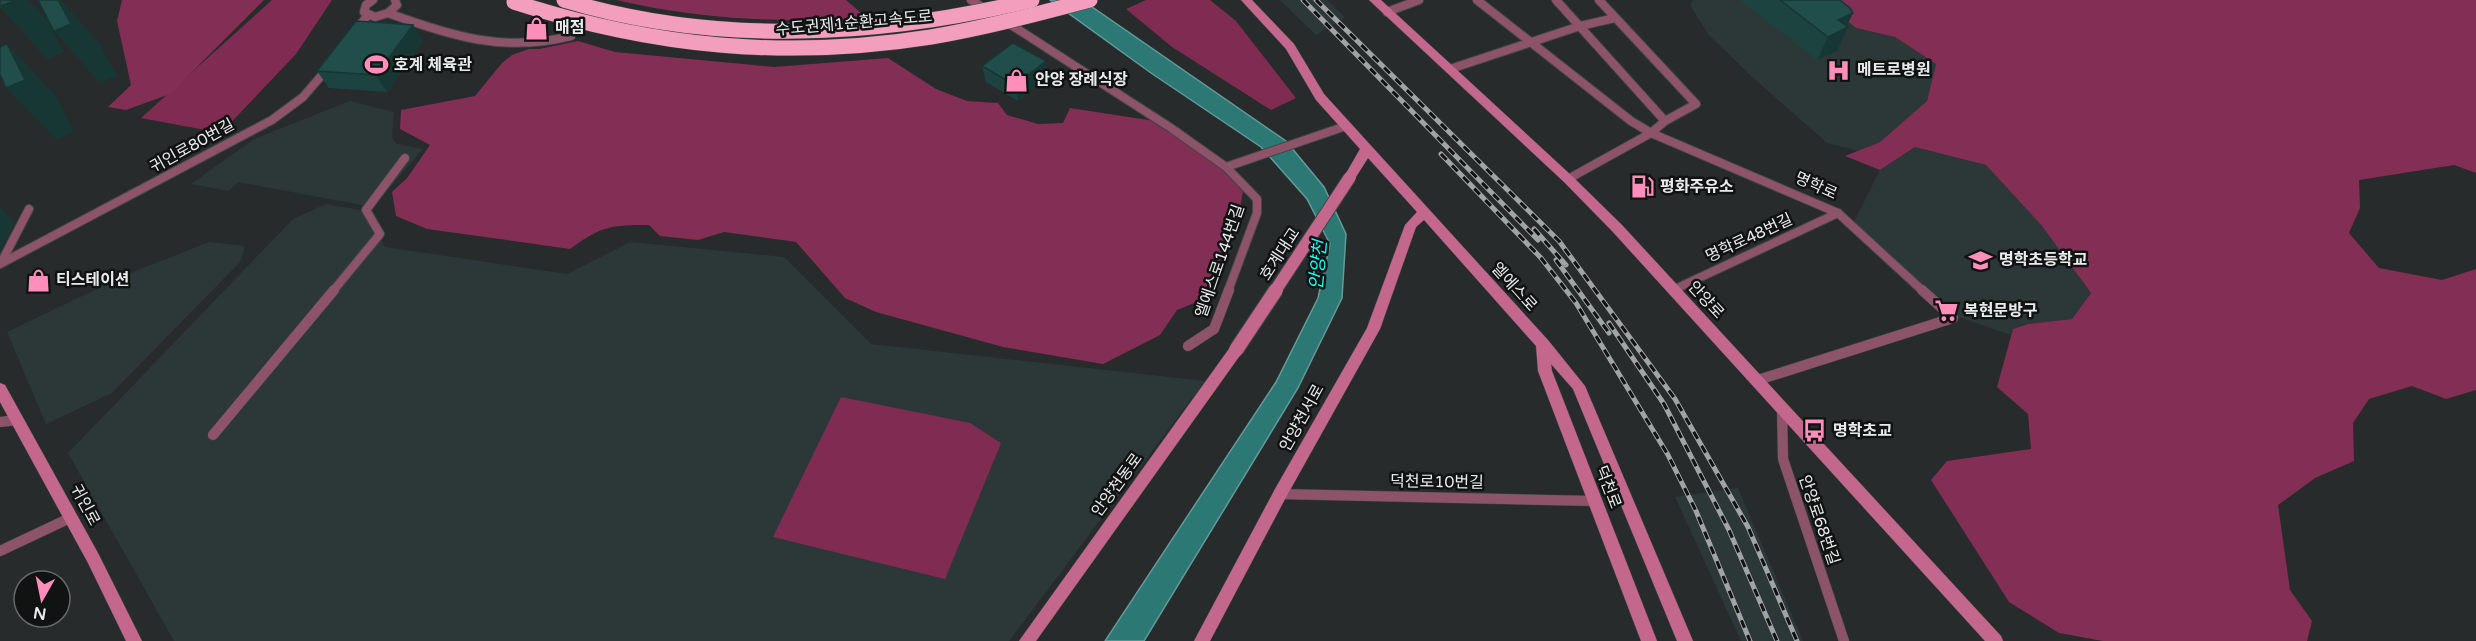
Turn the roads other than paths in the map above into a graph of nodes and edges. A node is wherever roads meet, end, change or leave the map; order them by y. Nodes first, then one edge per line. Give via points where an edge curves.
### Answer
1 (395, 0) edge
2 (564, 0) edge
3 (971, 0) edge
4 (1032, 0) edge
5 (1090, 0) edge
6 (1246, 0) edge
7 (1374, 0) edge
8 (1419, 0) edge
9 (1477, 0) edge
10 (1556, 0) edge
11 (1599, 0) edge
12 (370, 1) edge
13 (514, 2) dead end
14 (1387, 12) junction
15 (388, 13) junction
16 (368, 15) junction
17 (1615, 18) junction
18 (1580, 26) junction
19 (571, 36) dead end
20 (350, 39) edge
21 (1530, 43) junction
22 (332, 62) edge
23 (1450, 69) junction
24 (1665, 121) junction
25 (1346, 126) junction
26 (1651, 133) junction
27 (1366, 150) junction
28 (405, 158) dead end
29 (1226, 167) junction
30 (1568, 179) junction
31 (29, 209) dead end
32 (1425, 212) junction
33 (1838, 213) junction
34 (0, 263) edge
35 (1673, 290) junction
36 (1544, 344) junction
37 (1188, 346) dead end
38 (1236, 350) joint
39 (1758, 380) junction
40 (0, 388) edge
41 (1782, 407) junction
42 (17, 420) junction
43 (0, 422) edge
44 (213, 435) dead end
45 (1280, 494) junction
46 (1594, 501) junction
47 (70, 518) junction
48 (0, 551) edge
49 (134, 641) edge
50 (1028, 641) edge
51 (1202, 641) edge
52 (1649, 641) edge
53 (1685, 641) edge
54 (1844, 641) edge
55 (1995, 641) edge

1 - 15 street via 395,8
2 - 4 highway, 수도권제1순환고속도로, bridge via 618,15 704,27 812,32 916,24
3 - 29 street, 엘에스로144번길
5 - 13 highway, 수도권제1순환고속도로, bridge via 929,37 785,49 646,38 594,27
6 - 25 street, 엘에스로 via 1290,47 1320,97
7 - 14 street, 안양로
8 - 14 street
9 - 21 street, 명학로
10 - 18 street
11 - 17 street
12 - 16 street via 364,10
14 - 23 street, 안양로
15 - 16 street
15 - 19 street via 422,25 503,43 534,44
16 - 20 street
17 - 18 street
17 - 24 street via 1696,104
18 - 21 street
18 - 24 street
21 - 23 street
21 - 26 street, 명학로
22 - 34 street, 귀인로80번길 via 321,79 291,108
23 - 30 street, 안양로
24 - 26 street
25 - 27 street, 엘에스로
25 - 29 street
26 - 30 street
26 - 33 street, 명학로
27 - 32 street, 엘에스로
27 - 38 street, 호계대교, bridge
28 - 44 street via 366,210 380,234
29 - 37 street, 엘에스로144번길 via 1257,199 1257,213 1214,329
30 - 35 street, 안양로
31 - 34 street
32 - 36 street, 엘에스로
32 - 45 street, 안양천서로 via 1411,225 1373,329
33 - 35 street, 명학로48번길
33 - 39 street, 명학로 via 1953,318
35 - 39 street, 안양로
36 - 46 street, 덕천로 via 1545,371
36 - 53 street, 엘에스로 via 1578,386
38 - 50 street, 안양천동로
39 - 41 street, 안양로
40 - 42 street, 귀인로
41 - 54 street, 안양로68번길 via 1783,459
41 - 55 street, 안양로
42 - 43 street
42 - 47 street, 귀인로
45 - 46 street, 덕천로10번길
45 - 51 street, 안양천서로
46 - 52 street, 덕천로
47 - 48 street
47 - 49 street, 귀인로

